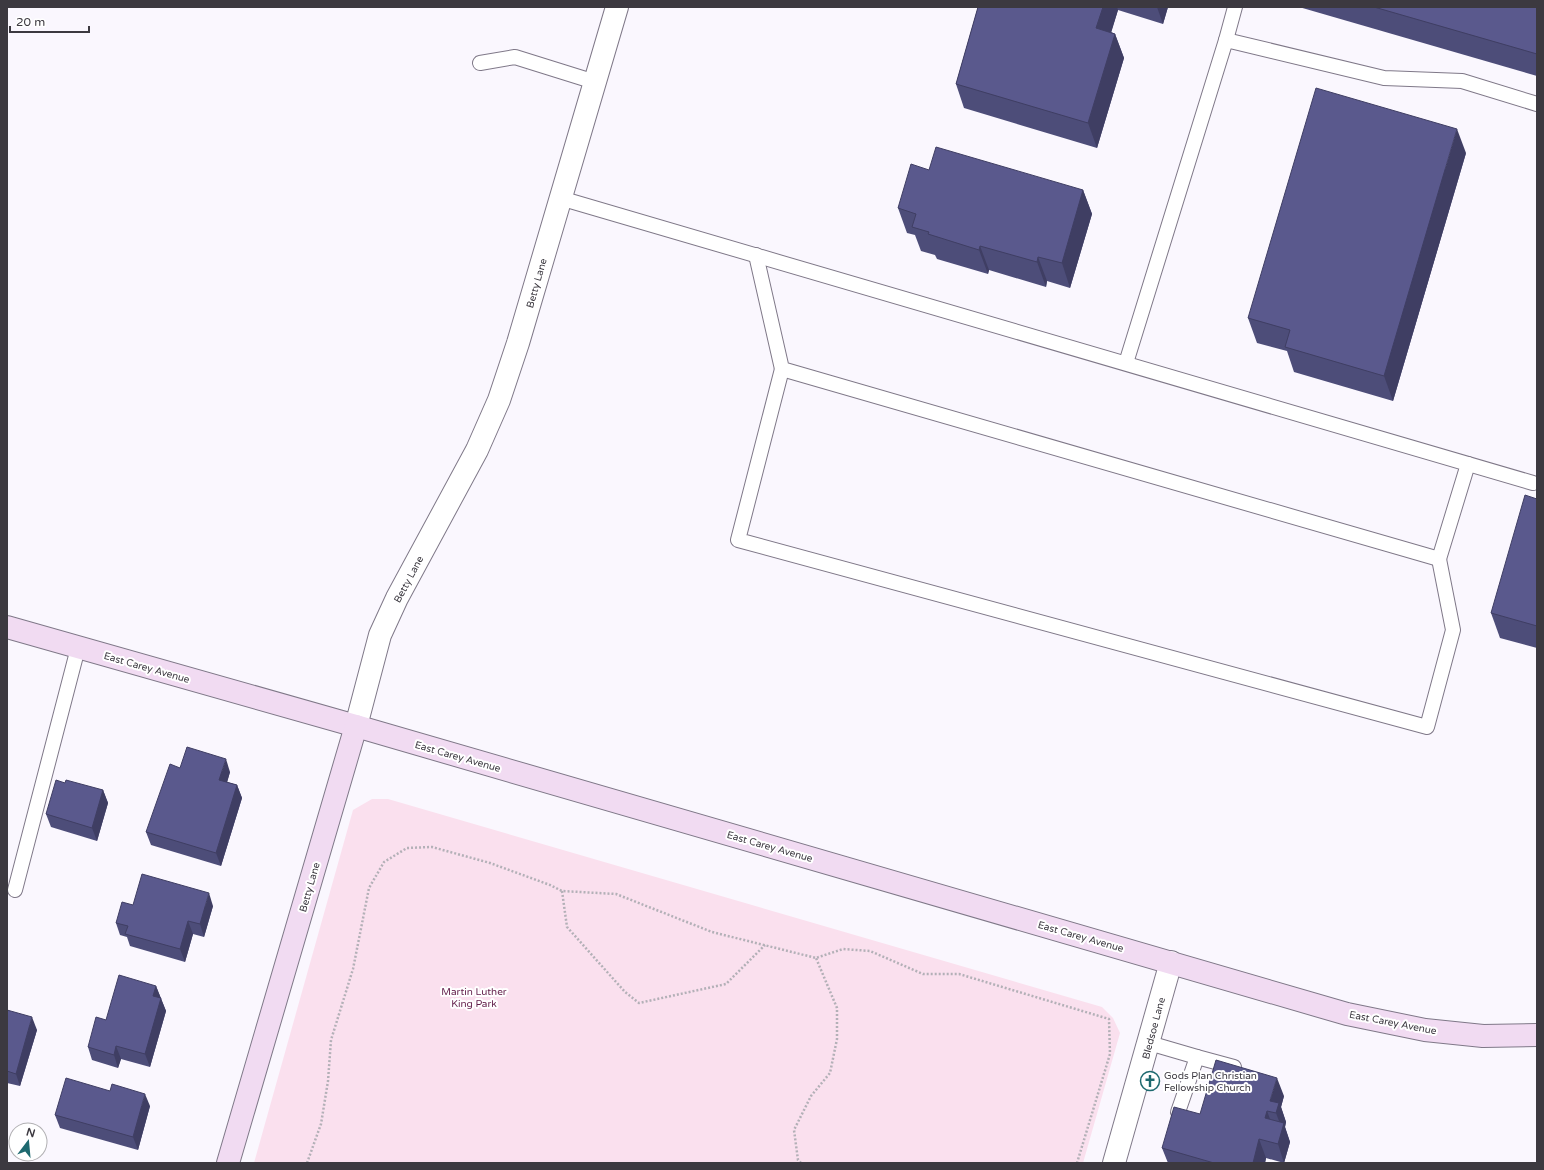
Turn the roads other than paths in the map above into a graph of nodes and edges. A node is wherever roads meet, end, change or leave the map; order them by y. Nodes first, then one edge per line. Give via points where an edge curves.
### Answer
1 (617, 7) edge
2 (1235, 7) edge
3 (1226, 40) junction
4 (480, 63) dead end
5 (595, 82) junction
6 (1537, 104) edge
7 (560, 198) junction
8 (756, 255) junction
9 (1126, 364) junction
10 (782, 369) junction
11 (1468, 464) junction
12 (1533, 483) dead end
13 (1439, 559) junction
14 (7, 627) edge
15 (78, 648) junction
16 (356, 726) junction
17 (15, 890) dead end
18 (1171, 962) junction
19 (1537, 1035) edge
20 (1149, 1043) junction
21 (1197, 1057) junction
22 (1251, 1071) edge
23 (1178, 1112) edge
24 (228, 1163) edge
25 (1114, 1163) edge

1 - 5 street, Betty Lane
2 - 3 lane
3 - 6 lane via 1384,78 1462,81
3 - 9 lane
4 - 5 lane via 514,57
5 - 7 street, Betty Lane
7 - 8 lane
7 - 16 street, Betty Lane via 499,400 477,450 380,635
8 - 9 lane
8 - 10 lane
9 - 11 lane
10 - 13 lane
10 - 13 lane via 738,540 1427,727 1453,630
11 - 12 lane
11 - 13 lane
14 - 15 main road, East Carey Avenue
15 - 16 main road, East Carey Avenue
15 - 17 lane
16 - 18 main road, East Carey Avenue
16 - 24 main road, Betty Lane
18 - 19 main road, East Carey Avenue via 1347,1014 1425,1030 1483,1036
18 - 20 street, Bledsoe Lane
20 - 21 lane
20 - 25 street, Bledsoe Lane
21 - 22 lane
21 - 23 lane

